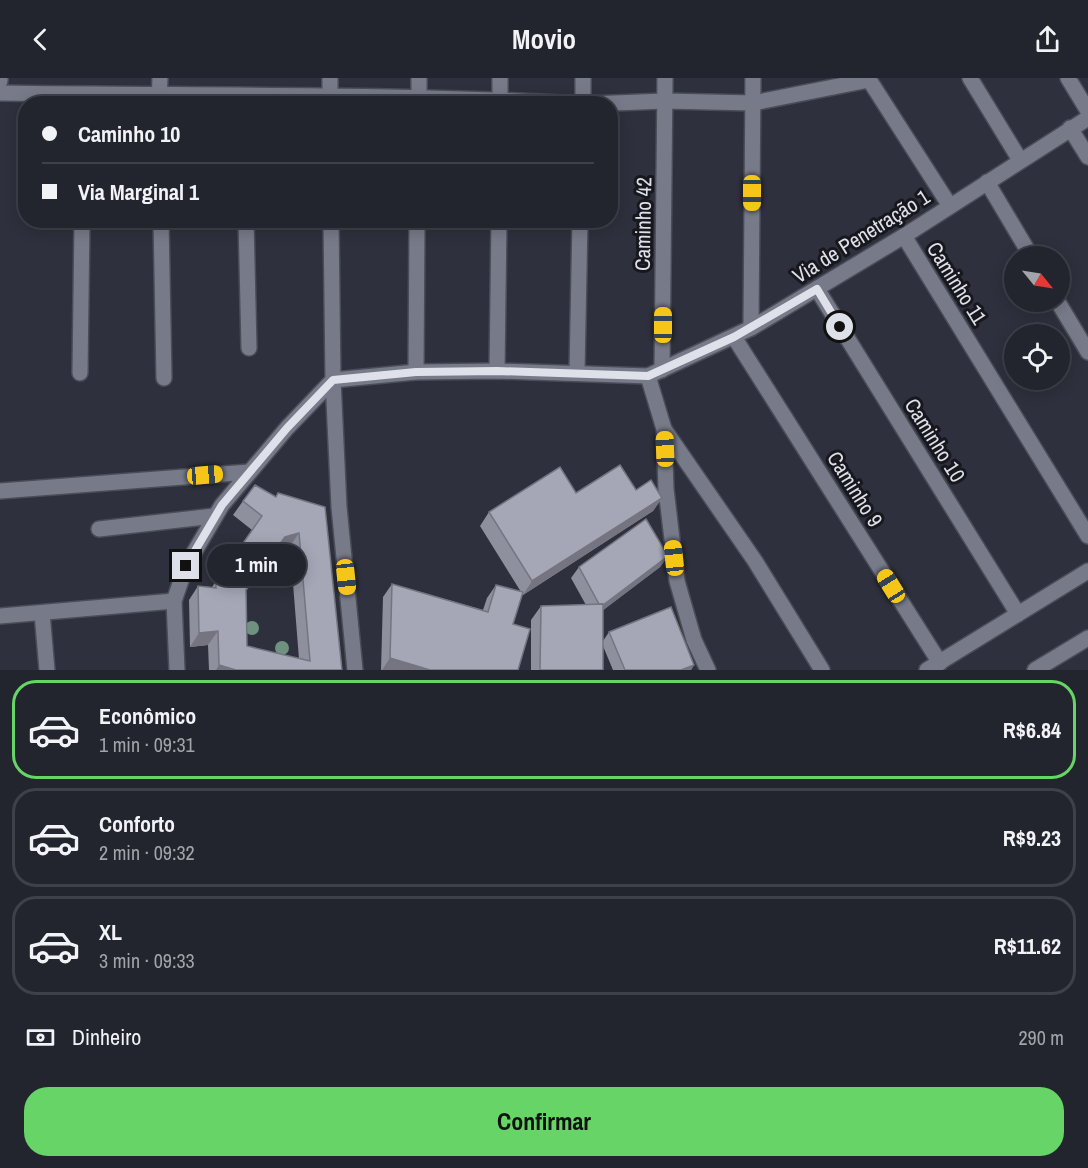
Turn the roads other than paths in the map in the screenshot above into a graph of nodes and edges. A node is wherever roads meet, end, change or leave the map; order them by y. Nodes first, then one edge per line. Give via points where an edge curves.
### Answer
1 (83, 78) edge
2 (245, 78) edge
3 (330, 78) edge
4 (419, 78) edge
5 (500, 78) edge
6 (583, 78) edge
7 (665, 78) edge
8 (753, 78) edge
9 (970, 78) edge
10 (1068, 78) edge
11 (868, 79) edge
12 (159, 91) edge
13 (0, 93) edge
14 (42, 96) edge
15 (83, 96) edge
16 (112, 96) edge
17 (212, 96) edge
18 (244, 96) edge
19 (330, 96) edge
20 (419, 96) edge
21 (500, 96) edge
22 (582, 96) edge
23 (665, 101) junction
24 (618, 103) edge
25 (753, 103) junction
26 (1088, 111) edge
27 (1088, 118) edge
28 (1070, 128) junction
29 (1088, 157) edge
30 (1020, 160) junction
31 (987, 182) junction
32 (950, 206) junction
33 (82, 228) edge
34 (161, 228) edge
35 (246, 228) edge
36 (331, 228) edge
37 (417, 228) edge
38 (499, 228) edge
39 (580, 228) edge
40 (904, 236) junction
41 (1025, 246) edge
42 (817, 289) junction
43 (1064, 312) edge
44 (751, 328) junction
45 (734, 337) junction
46 (249, 348) dead end
47 (1088, 352) edge
48 (497, 371) junction
49 (416, 372) junction
50 (577, 372) junction
51 (80, 373) dead end
52 (655, 373) junction
53 (164, 378) dead end
54 (333, 380) junction
55 (664, 429) junction
56 (249, 472) junction
57 (0, 491) edge
58 (218, 511) junction
59 (99, 529) dead end
60 (1088, 536) edge
61 (1086, 578) edge
62 (174, 601) junction
63 (42, 613) junction
64 (1018, 614) junction
65 (0, 616) edge
66 (1088, 638) edge
67 (931, 668) edge
68 (47, 670) edge
69 (177, 670) edge
70 (355, 670) edge
71 (708, 670) edge
72 (822, 670) edge
73 (1035, 670) edge

1 - 15 street
2 - 18 street
3 - 19 street
4 - 20 street
5 - 21 street
6 - 22 street
7 - 23 street, Caminho 42
8 - 25 street
9 - 30 street
10 - 26 street
11 - 25 street
11 - 32 street
12 - 16 street
12 - 17 street
13 - 14 street
23 - 24 street
23 - 25 street
23 - 52 street, Caminho 42
25 - 44 street
27 - 28 street, Via de Penetração 1
28 - 29 street
28 - 30 street, Via de Penetração 1
30 - 31 street, Via de Penetração 1
31 - 32 street, Via de Penetração 1
31 - 41 street
32 - 40 street, Via de Penetração 1
33 - 51 street
34 - 53 street
35 - 46 street
36 - 54 street
37 - 49 street
38 - 48 street
39 - 50 street
40 - 42 street, Via de Penetração 1
40 - 60 street, Caminho 11
42 - 44 street, Via de Penetração 1
42 - 64 street, Caminho 10
43 - 47 street
44 - 45 street, Via de Penetração 1
45 - 52 street, Via de Penetração 1
45 - 67 street, Caminho 9
48 - 49 street
48 - 50 street
49 - 54 street
50 - 52 street
52 - 55 street, Caminho 42
54 - 56 street
54 - 70 street via 339,507
55 - 71 street via 676,581 694,640
55 - 72 street via 755,561
56 - 57 street
56 - 58 street
58 - 59 street
58 - 62 street via 186,566
61 - 64 street
62 - 63 street
62 - 69 street
63 - 65 street
63 - 68 street
64 - 67 street
66 - 73 street

